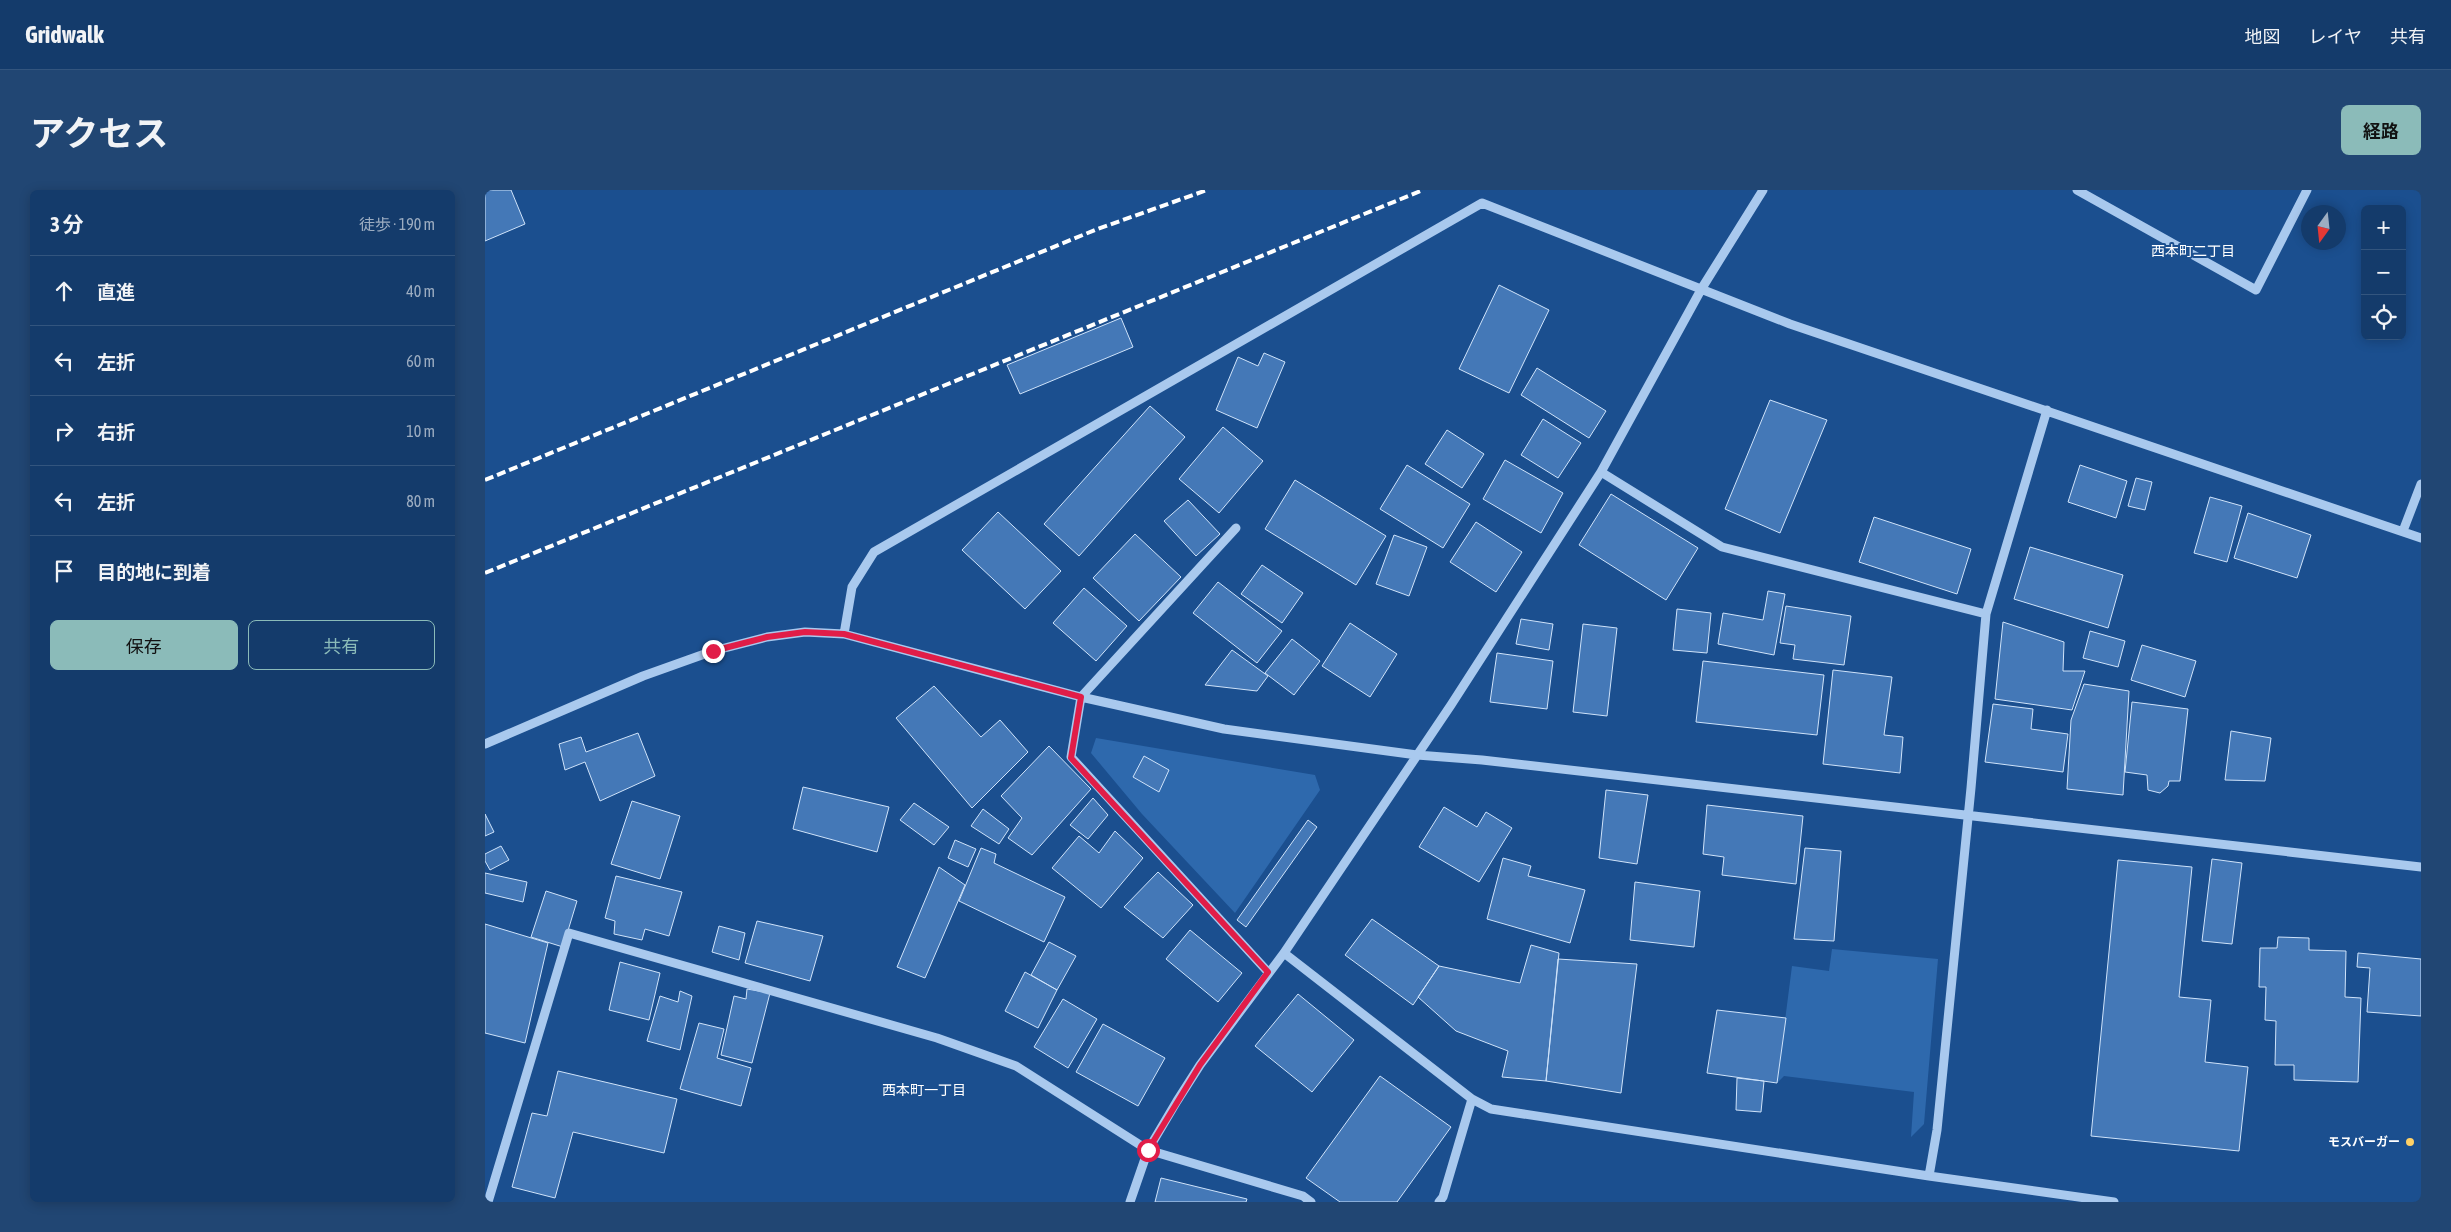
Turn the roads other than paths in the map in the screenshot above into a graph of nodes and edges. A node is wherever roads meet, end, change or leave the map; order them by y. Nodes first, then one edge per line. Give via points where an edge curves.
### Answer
1 (1763, 190) edge
2 (2077, 190) edge
3 (2307, 190) edge
4 (1702, 288) junction
5 (2047, 410) junction
6 (1601, 472) junction
7 (2421, 484) edge
8 (1236, 528) dead end
9 (2403, 531) junction
10 (2421, 538) edge
11 (1986, 614) junction
12 (844, 634) junction
13 (1081, 697) junction
14 (485, 744) edge
15 (1417, 755) junction
16 (1968, 815) junction
17 (2421, 866) edge
18 (1284, 953) junction
19 (1268, 972) junction
20 (1472, 1100) junction
21 (1148, 1150) junction
22 (1929, 1176) junction
23 (488, 1202) edge
24 (1130, 1202) edge
25 (1311, 1202) edge
26 (1439, 1202) edge
27 (2114, 1202) edge

1 - 4 street
2 - 3 street via 2256,290
4 - 5 street via 1790,324
4 - 6 street
4 - 12 street via 1482,203 874,552 852,587
5 - 9 street
5 - 11 street
6 - 11 street via 1721,547
6 - 15 street
7 - 9 street
8 - 13 street
9 - 10 street
11 - 16 street
12 - 13 street
12 - 14 street via 805,632 767,637 713,651 643,676
13 - 15 street via 1224,729
13 - 19 street via 1071,758
15 - 16 street
15 - 18 street
16 - 17 street
16 - 22 street via 1937,1130
18 - 19 street
18 - 20 street
19 - 21 street via 1200,1065
20 - 22 street via 1491,1109
20 - 26 street
21 - 23 street via 1016,1066 937,1038 569,933
21 - 24 street
21 - 25 street via 1303,1196
22 - 27 street

